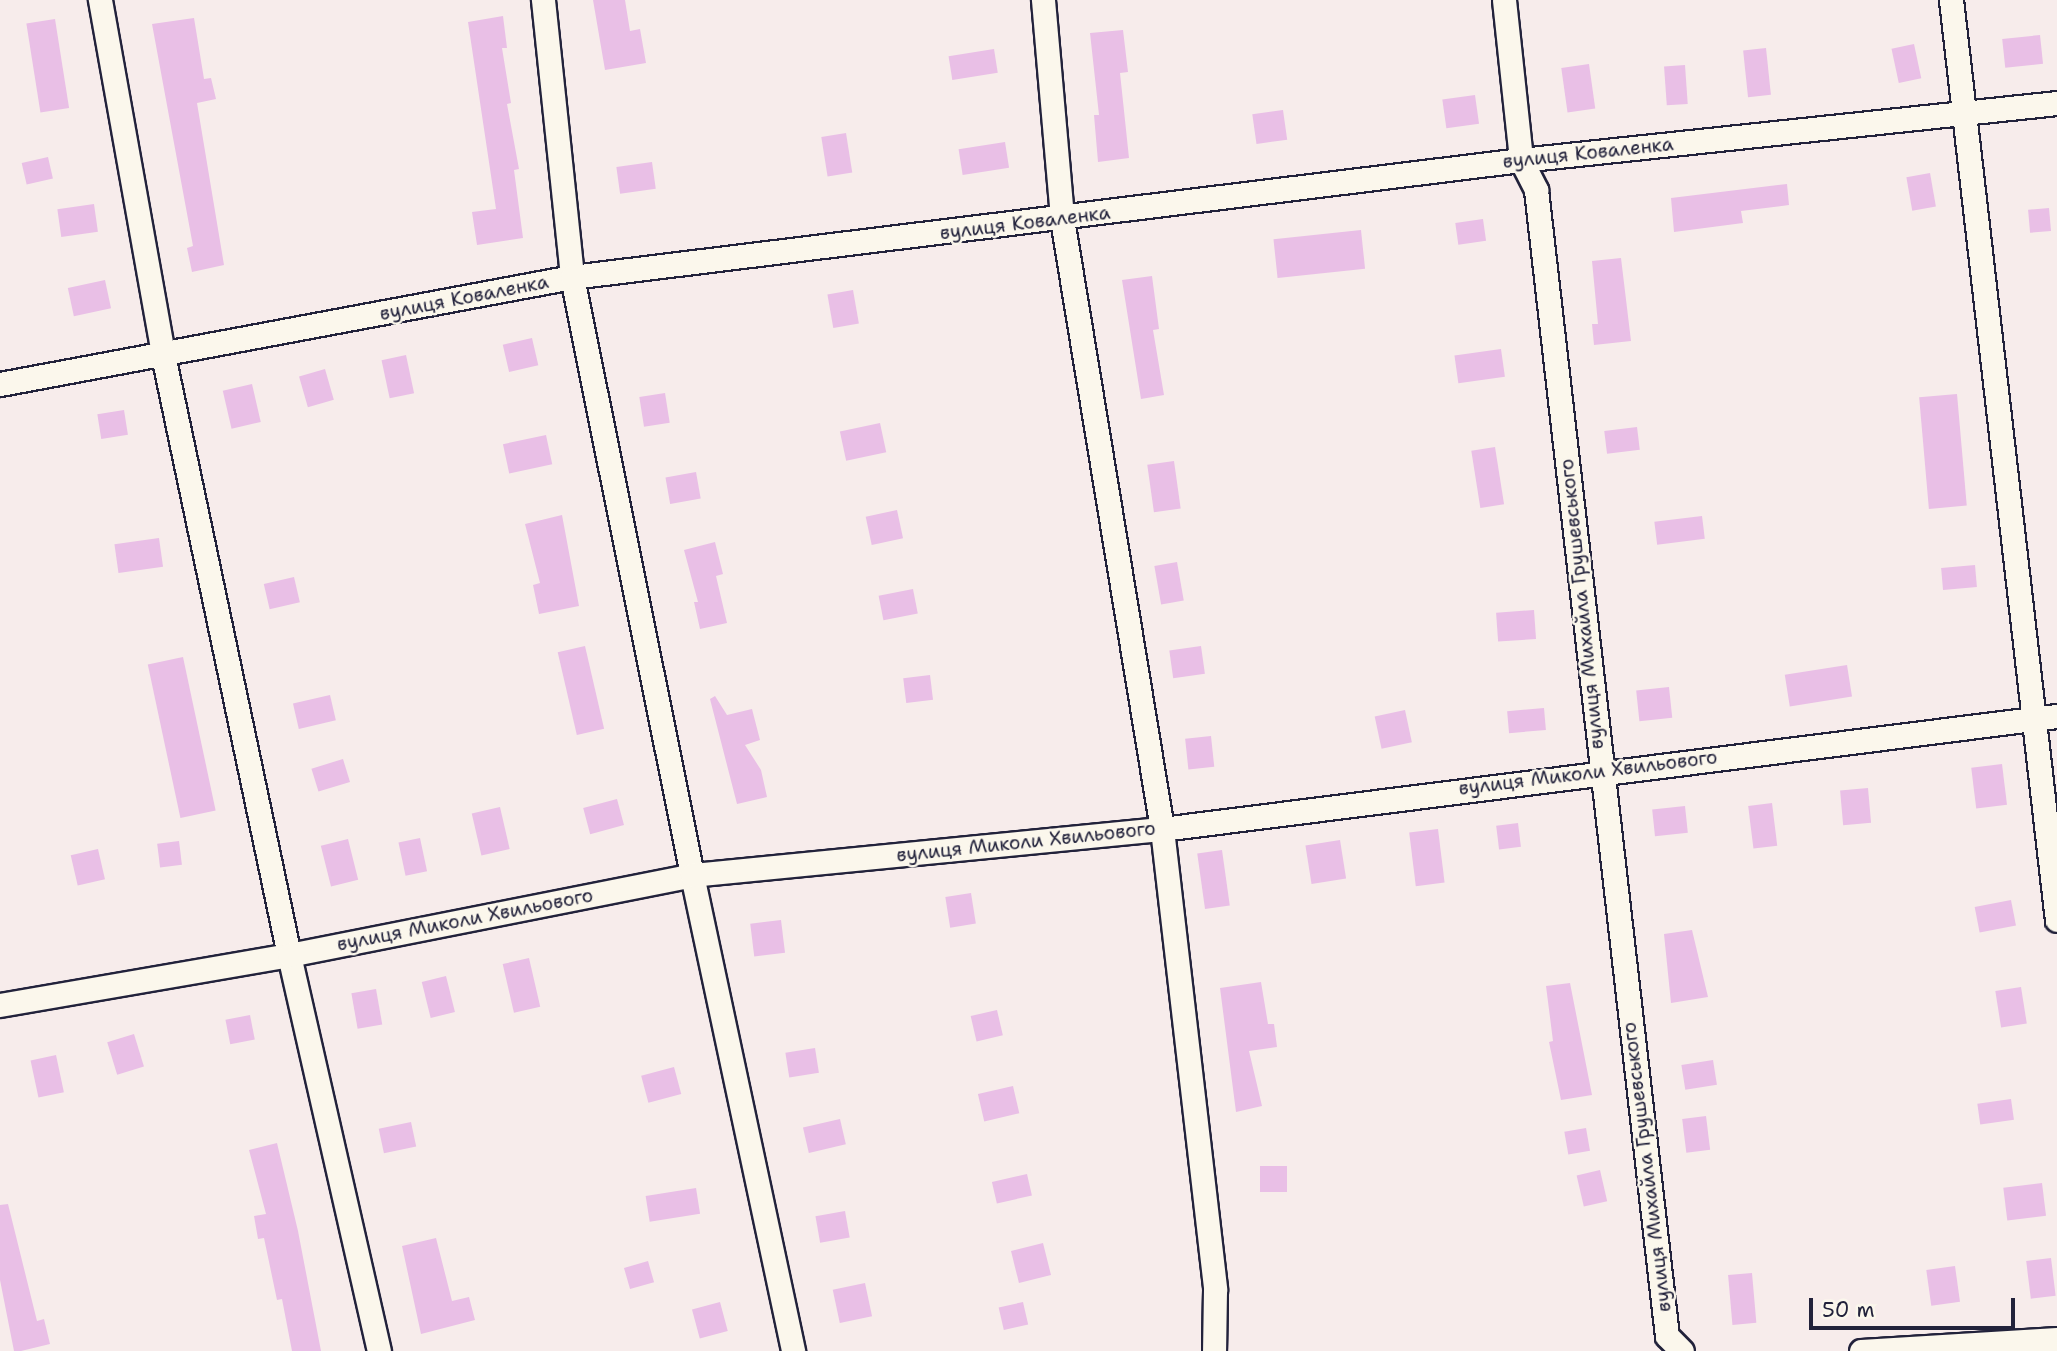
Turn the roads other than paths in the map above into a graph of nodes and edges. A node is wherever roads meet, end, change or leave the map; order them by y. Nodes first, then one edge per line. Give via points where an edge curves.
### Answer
1 (100, 0) edge
2 (543, 0) edge
3 (1043, 0) edge
4 (1504, 0) edge
5 (1951, 0) edge
6 (2057, 103) edge
7 (1963, 111) junction
8 (1521, 160) junction
9 (1062, 219) junction
10 (572, 277) junction
11 (163, 355) junction
12 (0, 384) edge
13 (2057, 716) edge
14 (2031, 718) junction
15 (1601, 770) junction
16 (1162, 829) junction
17 (692, 875) junction
18 (2057, 920) edge
19 (289, 955) junction
20 (0, 1005) edge
21 (2057, 1339) edge
22 (1674, 1344) edge
23 (379, 1351) edge
24 (793, 1351) edge
25 (1214, 1351) edge
26 (1861, 1351) edge

1 - 11 street
2 - 10 street
3 - 9 street
4 - 8 street, вулиця Михайла Грушевського
5 - 7 street
6 - 7 street, вулиця Коваленка
7 - 8 street, вулиця Коваленка
7 - 14 street
8 - 9 street, вулиця Коваленка
8 - 15 street, вулиця Михайла Грушевського via 1536,190
9 - 10 street, вулиця Коваленка
9 - 16 street
10 - 11 street, вулиця Коваленка
10 - 17 street
11 - 12 street, вулиця Коваленка
11 - 19 street
13 - 14 street, вулиця Миколи Хвильового
14 - 15 street, вулиця Миколи Хвильового
14 - 18 street
15 - 16 street, вулиця Миколи Хвильового
15 - 22 street, вулиця Михайла Грушевського
16 - 17 street, вулиця Миколи Хвильового
16 - 25 street via 1215,1290
17 - 19 street, вулиця Миколи Хвильового
17 - 24 street
19 - 20 street, вулиця Миколи Хвильового
19 - 23 street
21 - 26 street

